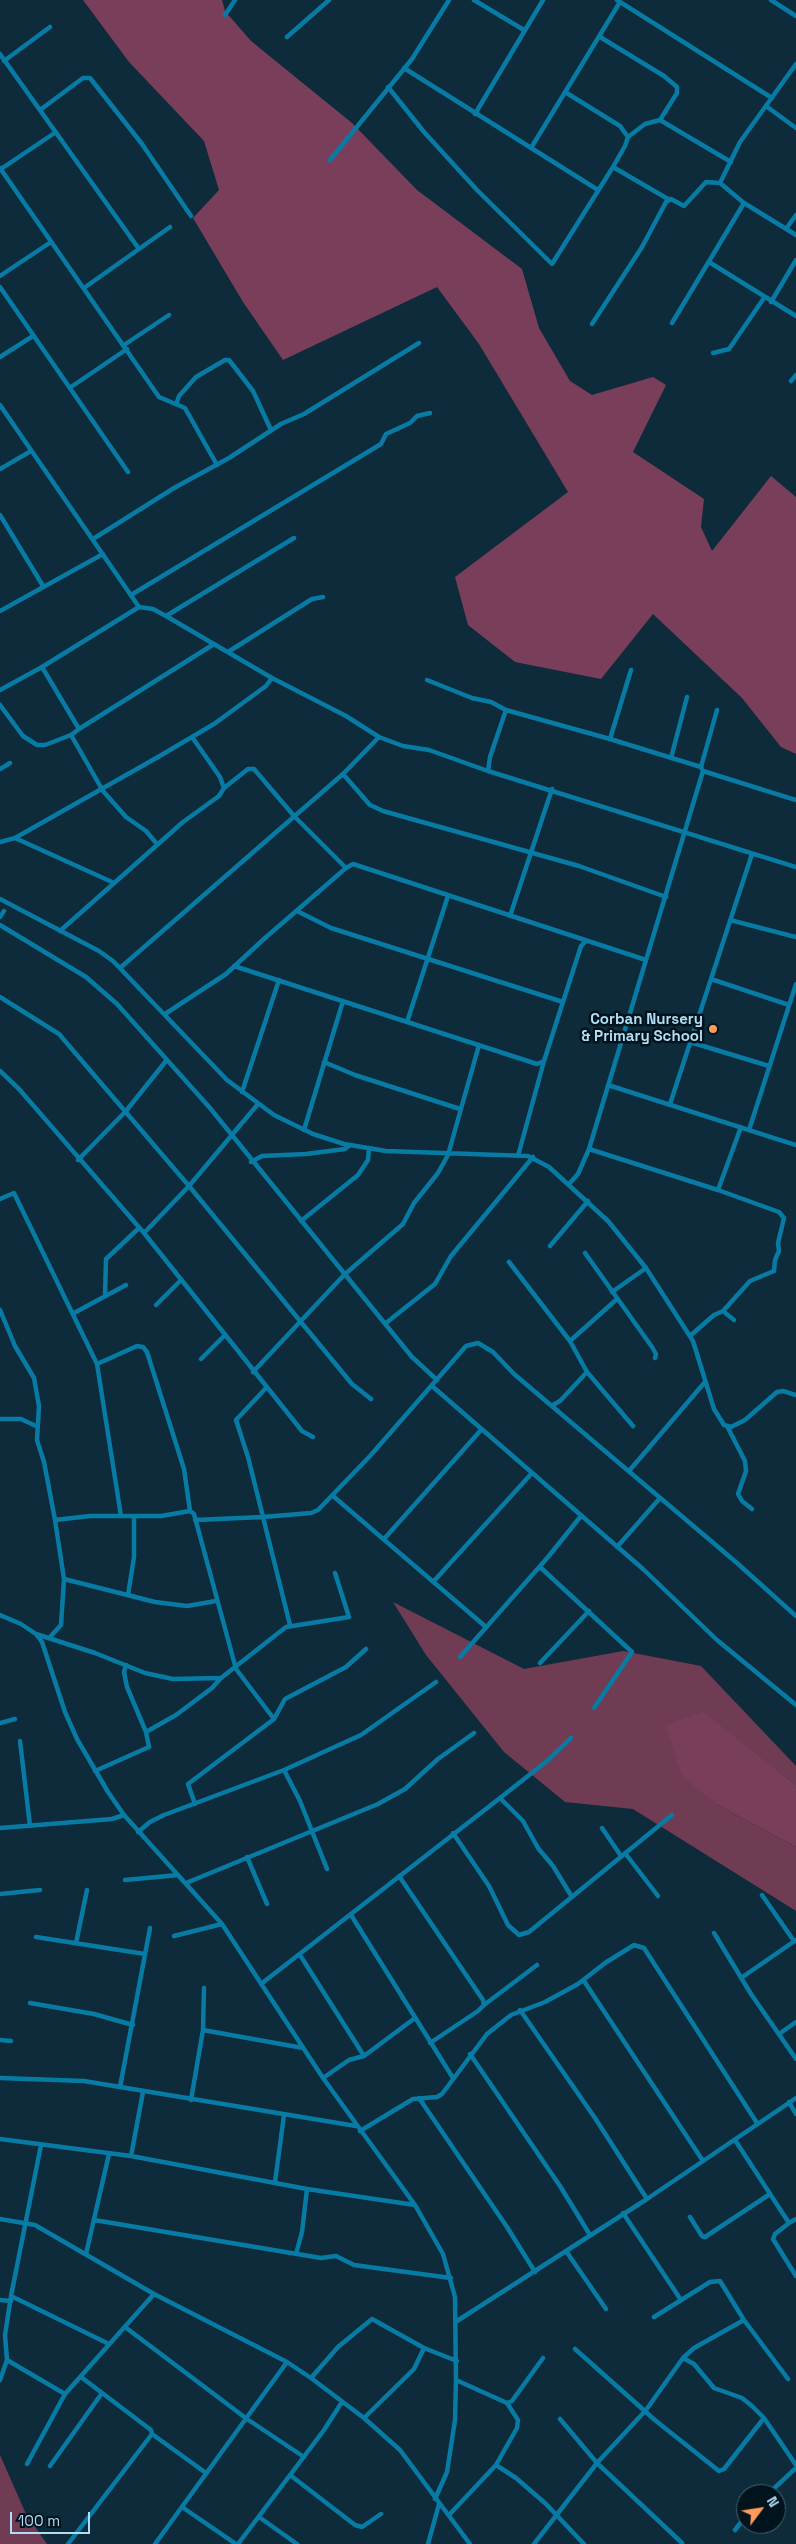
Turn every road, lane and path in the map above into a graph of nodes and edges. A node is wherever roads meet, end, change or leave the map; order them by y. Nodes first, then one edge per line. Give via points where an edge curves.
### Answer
1 (235, 0) edge
2 (329, 0) edge
3 (450, 0) edge
4 (474, 0) edge
5 (543, 0) edge
6 (771, 0) edge
7 (618, 1) edge
8 (225, 15) dead end
9 (796, 16) edge
10 (50, 27) dead end
11 (524, 30) junction
12 (287, 37) dead end
13 (600, 37) junction
14 (0, 54) edge
15 (4, 61) junction
16 (796, 64) edge
17 (404, 68) junction
18 (388, 87) junction
19 (565, 92) junction
20 (772, 98) junction
21 (766, 106) junction
22 (40, 110) junction
23 (475, 114) junction
24 (660, 120) junction
25 (796, 128) edge
26 (56, 132) junction
27 (628, 136) junction
28 (531, 148) junction
29 (330, 160) dead end
30 (731, 162) junction
31 (613, 167) junction
32 (1, 169) edge
33 (720, 184) junction
34 (598, 190) junction
35 (668, 199) junction
36 (744, 203) junction
37 (796, 215) edge
38 (190, 216) dead end
39 (170, 227) dead end
40 (786, 229) junction
41 (796, 235) edge
42 (51, 242) junction
43 (139, 249) junction
44 (796, 260) edge
45 (709, 262) junction
46 (0, 276) edge
47 (0, 287) edge
48 (84, 288) junction
49 (764, 298) junction
50 (771, 302) junction
51 (169, 315) dead end
52 (796, 316) edge
53 (672, 322) dead end
54 (592, 324) dead end
55 (33, 336) junction
56 (419, 343) dead end
57 (126, 347) junction
58 (713, 353) dead end
59 (0, 357) edge
60 (796, 375) edge
61 (791, 381) dead end
62 (71, 387) junction
63 (177, 402) junction
64 (0, 405) edge
65 (430, 413) dead end
66 (271, 430) junction
67 (31, 451) junction
68 (217, 465) junction
69 (0, 469) edge
70 (128, 472) dead end
71 (0, 514) edge
72 (294, 538) dead end
73 (93, 539) junction
74 (104, 554) junction
75 (43, 586) junction
76 (131, 595) junction
77 (323, 597) dead end
78 (139, 607) junction
79 (0, 611) edge
80 (166, 616) junction
81 (214, 644) junction
82 (228, 652) junction
83 (42, 667) junction
84 (631, 670) dead end
85 (272, 678) junction
86 (427, 680) dead end
87 (0, 690) edge
88 (687, 697) dead end
89 (0, 705) edge
90 (506, 710) junction
91 (717, 710) dead end
92 (79, 729) junction
93 (71, 735) junction
94 (192, 737) junction
95 (379, 737) junction
96 (610, 739) junction
97 (671, 758) junction
98 (10, 763) dead end
99 (0, 769) edge
100 (702, 769) junction
101 (488, 771) junction
102 (343, 774) junction
103 (102, 788) junction
104 (224, 788) junction
105 (552, 789) junction
106 (796, 800) edge
107 (294, 816) junction
108 (685, 832) junction
109 (15, 838) junction
110 (0, 842) edge
111 (157, 844) junction
112 (530, 852) junction
113 (752, 854) junction
114 (796, 867) edge
115 (346, 868) junction
116 (112, 882) junction
117 (448, 896) junction
118 (666, 897) junction
119 (0, 899) edge
120 (4, 911) dead end
121 (297, 911) junction
122 (510, 916) junction
123 (0, 917) edge
124 (730, 920) junction
125 (0, 925) edge
126 (60, 930) junction
127 (796, 937) edge
128 (586, 941) junction
129 (427, 957) junction
130 (646, 960) junction
131 (234, 966) junction
132 (120, 968) junction
133 (711, 979) junction
134 (279, 980) junction
135 (796, 984) edge
136 (0, 997) edge
137 (343, 1001) junction
138 (563, 1002) junction
139 (789, 1004) junction
140 (165, 1014) junction
141 (407, 1022) junction
142 (690, 1042) junction
143 (479, 1045) junction
144 (166, 1061) junction
145 (544, 1061) junction
146 (324, 1062) junction
147 (769, 1066) junction
148 (0, 1071) edge
149 (608, 1085) junction
150 (242, 1092) junction
151 (258, 1104) junction
152 (670, 1104) junction
153 (460, 1108) junction
154 (126, 1111) junction
155 (741, 1127) junction
156 (304, 1130) junction
157 (749, 1130) junction
158 (232, 1137) junction
159 (350, 1145) junction
160 (796, 1145) edge
161 (369, 1148) junction
162 (590, 1149) junction
163 (448, 1155) junction
164 (518, 1156) junction
165 (533, 1158) junction
166 (78, 1160) junction
167 (251, 1162) junction
168 (569, 1184) junction
169 (189, 1186) junction
170 (718, 1190) junction
171 (0, 1199) edge
172 (588, 1201) junction
173 (301, 1221) junction
174 (140, 1228) junction
175 (144, 1233) junction
176 (550, 1246) dead end
177 (585, 1253) dead end
178 (509, 1262) dead end
179 (646, 1268) junction
180 (344, 1275) junction
181 (181, 1280) junction
182 (126, 1285) dead end
183 (612, 1292) junction
184 (105, 1296) junction
185 (617, 1299) junction
186 (156, 1305) dead end
187 (0, 1310) edge
188 (723, 1311) junction
189 (74, 1313) junction
190 (734, 1320) dead end
191 (301, 1323) junction
192 (386, 1323) junction
193 (225, 1335) junction
194 (690, 1336) junction
195 (570, 1341) junction
196 (654, 1358) dead end
197 (202, 1359) dead end
198 (96, 1364) junction
199 (253, 1372) junction
200 (587, 1372) junction
201 (437, 1380) junction
202 (705, 1382) junction
203 (432, 1386) junction
204 (266, 1388) junction
205 (796, 1395) edge
206 (371, 1399) dead end
207 (553, 1405) junction
208 (0, 1419) edge
209 (36, 1426) junction
210 (633, 1426) dead end
211 (727, 1426) junction
212 (481, 1430) junction
213 (313, 1437) dead end
214 (628, 1471) junction
215 (532, 1474) junction
216 (333, 1496) junction
217 (660, 1498) junction
218 (752, 1508) dead end
219 (190, 1511) junction
220 (121, 1516) junction
221 (134, 1516) junction
222 (581, 1516) junction
223 (262, 1517) junction
224 (55, 1520) junction
225 (195, 1520) junction
226 (384, 1540) junction
227 (617, 1547) junction
228 (540, 1567) junction
229 (335, 1573) dead end
230 (64, 1579) junction
231 (433, 1582) junction
232 (128, 1595) junction
233 (216, 1601) junction
234 (588, 1611) junction
235 (0, 1614) edge
236 (796, 1616) edge
237 (290, 1625) junction
238 (486, 1627) junction
239 (36, 1634) junction
240 (50, 1637) junction
241 (366, 1649) dead end
242 (460, 1657) dead end
243 (540, 1664) dead end
244 (126, 1665) junction
245 (236, 1669) junction
246 (220, 1678) junction
247 (436, 1682) dead end
248 (796, 1706) edge
249 (594, 1708) dead end
250 (15, 1719) dead end
251 (274, 1720) junction
252 (0, 1723) edge
253 (146, 1732) junction
254 (474, 1733) dead end
255 (571, 1738) dead end
256 (20, 1741) dead end
257 (284, 1770) junction
258 (95, 1771) junction
259 (500, 1798) junction
260 (195, 1804) junction
261 (124, 1815) junction
262 (672, 1815) dead end
263 (30, 1826) junction
264 (0, 1828) edge
265 (602, 1828) dead end
266 (138, 1832) junction
267 (311, 1832) junction
268 (453, 1833) junction
269 (623, 1855) junction
270 (247, 1857) junction
271 (328, 1869) dead end
272 (178, 1875) junction
273 (399, 1876) junction
274 (124, 1880) dead end
275 (186, 1883) junction
276 (40, 1890) dead end
277 (87, 1890) dead end
278 (0, 1894) edge
279 (762, 1895) dead end
280 (658, 1896) dead end
281 (572, 1897) junction
282 (267, 1904) dead end
283 (351, 1915) junction
284 (222, 1924) junction
285 (150, 1928) dead end
286 (714, 1933) dead end
287 (174, 1936) dead end
288 (36, 1937) dead end
289 (795, 1940) edge
290 (76, 1943) junction
291 (145, 1954) junction
292 (300, 1955) junction
293 (537, 1965) dead end
294 (741, 1978) junction
295 (584, 1981) junction
296 (261, 1984) junction
297 (204, 1988) dead end
298 (30, 2003) dead end
299 (484, 2005) junction
300 (520, 2010) junction
301 (415, 2018) junction
302 (796, 2022) edge
303 (133, 2025) junction
304 (203, 2030) junction
305 (779, 2034) junction
306 (0, 2040) edge
307 (11, 2041) dead end
308 (430, 2044) junction
309 (303, 2048) junction
310 (470, 2054) junction
311 (364, 2056) junction
312 (796, 2059) edge
313 (0, 2078) edge
314 (323, 2078) junction
315 (453, 2078) junction
316 (120, 2087) junction
317 (143, 2092) junction
318 (419, 2098) junction
319 (796, 2098) edge
320 (191, 2100) junction
321 (789, 2102) junction
322 (796, 2114) edge
323 (284, 2116) junction
324 (757, 2123) junction
325 (358, 2128) junction
326 (0, 2139) edge
327 (735, 2140) junction
328 (41, 2145) junction
329 (109, 2154) junction
330 (131, 2156) junction
331 (702, 2161) junction
332 (275, 2182) junction
333 (307, 2189) junction
334 (770, 2194) junction
335 (647, 2199) junction
336 (415, 2205) junction
337 (624, 2213) junction
338 (690, 2217) dead end
339 (0, 2219) edge
340 (796, 2219) edge
341 (94, 2220) junction
342 (26, 2223) junction
343 (789, 2223) junction
344 (590, 2235) junction
345 (566, 2251) junction
346 (86, 2254) junction
347 (296, 2254) junction
348 (535, 2272) junction
349 (796, 2276) edge
350 (451, 2278) junction
351 (154, 2294) junction
352 (11, 2298) junction
353 (0, 2300) edge
354 (681, 2300) junction
355 (606, 2309) dead end
356 (654, 2317) dead end
357 (744, 2320) junction
358 (457, 2321) junction
359 (125, 2327) junction
360 (109, 2344) junction
361 (424, 2348) junction
362 (575, 2349) dead end
363 (543, 2358) dead end
364 (683, 2358) junction
365 (7, 2360) junction
366 (457, 2361) junction
367 (287, 2362) junction
368 (81, 2377) junction
369 (311, 2378) junction
370 (788, 2379) dead end
371 (0, 2380) edge
372 (456, 2380) junction
373 (102, 2393) junction
374 (66, 2394) junction
375 (342, 2402) junction
376 (508, 2403) junction
377 (646, 2410) junction
378 (364, 2418) junction
379 (764, 2418) junction
380 (247, 2419) junction
381 (560, 2419) dead end
382 (152, 2434) junction
383 (304, 2457) junction
384 (597, 2463) junction
385 (27, 2464) dead end
386 (496, 2465) junction
387 (50, 2466) dead end
388 (796, 2467) edge
389 (206, 2473) junction
390 (290, 2475) junction
391 (778, 2484) edge
392 (435, 2499) junction
393 (440, 2504) junction
394 (182, 2507) junction
395 (381, 2514) dead end
396 (449, 2516) junction
397 (555, 2516) junction
398 (259, 2517) junction
399 (736, 2528) edge
400 (734, 2530) dead end
401 (682, 2543) dead end
402 (68, 2544) edge
403 (155, 2544) edge
404 (237, 2544) edge
405 (297, 2544) edge
406 (428, 2544) edge
407 (470, 2544) edge
408 (534, 2544) edge
409 (584, 2544) edge

1 - 8 street
2 - 12 street
3 - 17 street
4 - 11 street
5 - 11 street
6 - 9 street
7 - 13 street
7 - 20 street
10 - 15 street
11 - 23 street
13 - 19 street
13 - 24 street via 677,87
14 - 15 street
15 - 22 street
16 - 20 street
17 - 18 street
17 - 23 street
18 - 29 street
18 - 34 street via 465,178 552,264
19 - 27 street via 620,126
19 - 28 street
20 - 21 street
21 - 25 street
21 - 30 street via 740,142
22 - 26 street
22 - 38 street via 83,78 90,78 142,144
23 - 28 street
24 - 27 street via 646,124
24 - 30 street
26 - 32 street
26 - 43 street
27 - 31 street via 626,146
28 - 34 street
30 - 33 street
31 - 34 street
31 - 35 street
32 - 42 street
33 - 35 street via 706,182 684,206
33 - 36 street
35 - 54 street via 642,247
36 - 40 street
36 - 45 street
37 - 40 street
39 - 43 street
40 - 41 street
42 - 46 street
42 - 48 street
43 - 48 street
44 - 50 street
45 - 49 street
45 - 53 street
47 - 55 street
48 - 57 street
49 - 50 street
49 - 58 street via 729,349
50 - 52 street
51 - 57 street
55 - 59 street
55 - 62 street
56 - 66 street via 304,414
57 - 62 street
57 - 63 street via 159,397
60 - 61 street
62 - 70 street
63 - 66 street via 196,378 229,360 253,391
63 - 68 street via 185,408
64 - 67 street
65 - 76 street via 417,416 410,423 386,434 381,444
66 - 68 street
67 - 69 street
67 - 73 street
68 - 73 street
71 - 75 street
72 - 80 street
73 - 74 street
74 - 75 street
74 - 76 street
75 - 79 street
76 - 78 street
77 - 82 street via 312,599
78 - 80 street via 153,609
78 - 83 street
80 - 81 street
81 - 82 street
81 - 92 street
82 - 85 street
83 - 87 street
83 - 92 street
84 - 96 street
85 - 94 street via 266,686
85 - 95 street
86 - 90 street
88 - 97 street
89 - 93 street via 17,729 37,745
90 - 96 street
90 - 101 street
91 - 100 street
92 - 93 street
93 - 103 street
94 - 103 street
94 - 104 street
95 - 101 street
95 - 102 street
96 - 97 street
97 - 100 street
98 - 99 street
100 - 106 street
100 - 108 street
101 - 105 street
102 - 107 street
102 - 112 street via 370,805 383,811
103 - 109 street
103 - 111 street via 126,817 146,831
104 - 107 street via 248,769 254,769
104 - 111 street via 219,796
105 - 108 street
105 - 112 street
107 - 115 street
107 - 132 street
108 - 113 street
108 - 118 street
109 - 110 street
109 - 116 street
111 - 116 street
112 - 118 street
112 - 122 street
113 - 114 street
113 - 124 street
115 - 117 street via 356,864
115 - 121 street
116 - 126 street
117 - 122 street
117 - 129 street
118 - 130 street
119 - 126 street
120 - 123 street
121 - 129 street via 331,928
121 - 131 street
122 - 128 street
124 - 127 street
124 - 133 street
125 - 144 street via 100,988 118,1004
126 - 132 street via 99,951
128 - 130 street
128 - 138 street via 581,946
129 - 138 street
129 - 141 street
130 - 149 street
131 - 134 street
131 - 140 street via 212,985
132 - 140 street
133 - 139 street
133 - 142 street
134 - 137 street
134 - 150 street
135 - 139 street
136 - 154 street via 59,1034
137 - 141 street
137 - 146 street
138 - 145 street
139 - 147 street
140 - 150 street
141 - 143 street
142 - 147 street
142 - 152 street
143 - 145 street via 537,1064
143 - 153 street
144 - 154 street
144 - 158 street
145 - 164 street
146 - 153 street
146 - 156 street
147 - 157 street
148 - 166 street
149 - 152 street
149 - 162 street
150 - 151 street
151 - 156 street
151 - 158 street
152 - 155 street
153 - 163 street
154 - 166 street
154 - 169 street
155 - 157 street
155 - 170 street
156 - 159 street
157 - 160 street
158 - 167 street
158 - 169 street
159 - 161 street
159 - 167 street via 345,1149 306,1154 262,1156
161 - 163 street
161 - 173 street via 368,1160 358,1175
162 - 168 street via 578,1174
162 - 170 street
163 - 164 street
163 - 180 street via 398,1230
164 - 165 street
165 - 168 street
165 - 192 street via 452,1256 434,1284
166 - 174 street
167 - 173 street
168 - 172 street
169 - 175 street
169 - 191 street
170 - 188 street via 779,1212 784,1218 774,1272 750,1280
171 - 189 street via 14,1193
172 - 176 street
172 - 179 street
173 - 180 street
174 - 175 street
174 - 184 street via 106,1259
175 - 181 street
177 - 183 street
178 - 195 street
179 - 183 street
179 - 194 street
180 - 191 street
180 - 192 street
181 - 186 street
181 - 193 street
182 - 184 street
183 - 185 street
184 - 189 street
185 - 195 street
185 - 196 street via 652,1347 656,1354
187 - 209 street via 15,1346 34,1378 39,1406
188 - 190 street
188 - 194 street via 714,1314
189 - 198 street
191 - 199 street
191 - 206 street via 352,1384
192 - 201 street via 412,1357
193 - 197 street
193 - 199 street
194 - 202 street
195 - 200 street
198 - 219 street via 137,1346 147,1352 184,1468
198 - 220 street
199 - 204 street
200 - 207 street
200 - 210 street
201 - 203 street
201 - 207 street via 466,1346 478,1343 493,1352 514,1374
202 - 211 street via 714,1409
202 - 214 street
203 - 212 street
203 - 216 street
204 - 213 street via 302,1431
204 - 223 street via 236,1420
205 - 211 street via 777,1392 744,1420
207 - 214 street
208 - 209 street via 21,1419
209 - 224 street
211 - 218 street via 745,1461 746,1471 738,1494
212 - 215 street
212 - 226 street
214 - 217 street
215 - 222 street
215 - 231 street
216 - 223 street via 311,1513
216 - 226 street
217 - 227 street
217 - 236 street
219 - 221 street
219 - 225 street
220 - 221 street
220 - 224 street
221 - 232 street via 134,1557
222 - 227 street
222 - 228 street
223 - 225 street
223 - 237 street
224 - 230 street
225 - 233 street
226 - 231 street
227 - 248 street via 717,1640
228 - 234 street
228 - 238 street
229 - 237 street via 349,1617
230 - 232 street
230 - 240 street via 61,1625
231 - 238 street
232 - 233 street via 187,1606
233 - 245 street
234 - 243 street
234 - 249 street via 632,1652
235 - 239 street
237 - 245 street
238 - 242 street
239 - 240 street
239 - 258 street via 42,1642 65,1712
240 - 244 street
241 - 251 street via 346,1667 285,1699
244 - 246 street via 172,1679
244 - 253 street via 127,1687
245 - 246 street
245 - 251 street
246 - 253 street via 212,1688 176,1715
247 - 257 street via 361,1735
250 - 252 street
251 - 260 street via 188,1784
253 - 258 street via 149,1746
254 - 267 street via 405,1789
255 - 259 street
256 - 263 street
257 - 260 street
257 - 267 street
258 - 261 street
259 - 268 street
259 - 281 street via 523,1821
260 - 266 street via 157,1818
261 - 263 street via 112,1819
261 - 266 street
262 - 269 street
263 - 264 street
265 - 269 street
266 - 272 street
267 - 270 street
267 - 271 street
268 - 273 street
268 - 281 street via 489,1886 508,1925 520,1935 529,1932
269 - 280 street
269 - 281 street
270 - 275 street
270 - 282 street
272 - 274 street
272 - 275 street
273 - 283 street
273 - 299 street
275 - 284 street
276 - 278 street
277 - 290 street
279 - 289 street
283 - 292 street
283 - 301 street
284 - 287 street
284 - 296 street
285 - 291 street
286 - 294 street
288 - 290 street
289 - 294 street
290 - 291 street
291 - 303 street
292 - 296 street
292 - 311 street
293 - 299 street
294 - 305 street
295 - 300 street via 545,2002
295 - 324 street via 630,1946 644,1948
295 - 331 street
296 - 309 street
297 - 304 street
298 - 303 street via 94,2014
299 - 308 street
300 - 310 street via 487,2034
300 - 335 street via 601,2126
301 - 308 street
301 - 311 street
302 - 305 street
303 - 316 street
304 - 309 street
304 - 320 street
305 - 312 street
306 - 307 street
308 - 315 street
309 - 314 street
310 - 315 street
310 - 344 street
311 - 314 street via 349,2060
313 - 316 street via 84,2081
314 - 325 street
315 - 318 street via 437,2097
316 - 317 street
317 - 320 street
317 - 330 street
318 - 325 street
318 - 348 street
319 - 321 street
320 - 323 street
321 - 322 street
321 - 324 street
323 - 325 street
323 - 332 street
324 - 327 street
325 - 336 street
326 - 328 street
327 - 331 street
327 - 334 street
328 - 329 street
328 - 342 street
329 - 330 street
329 - 341 street
330 - 332 street
331 - 335 street
332 - 333 street
333 - 336 street
333 - 347 street
334 - 338 street via 705,2237
334 - 343 street
335 - 337 street
336 - 350 street via 443,2254
337 - 344 street
337 - 354 street
339 - 342 street
340 - 343 street
341 - 346 street
341 - 347 street
342 - 346 street
342 - 352 street
343 - 349 street via 773,2239
344 - 345 street
345 - 348 street
345 - 355 street
346 - 351 street
347 - 350 street via 321,2258 336,2256 354,2265
348 - 358 street
350 - 358 street
351 - 359 street
351 - 367 street
352 - 353 street
352 - 360 street
352 - 365 street via 6,2335
354 - 356 street
354 - 357 street via 710,2282 720,2281
357 - 364 street via 694,2348
357 - 370 street
358 - 366 street
359 - 360 street
359 - 380 street
360 - 368 street
361 - 366 street
361 - 369 street via 368,2319
361 - 378 street via 414,2369
362 - 377 street
363 - 376 street
364 - 377 street
364 - 379 street via 694,2364 714,2388 742,2398
365 - 371 street
365 - 374 street
366 - 372 street
367 - 369 street
367 - 380 street
368 - 373 street
368 - 374 street
369 - 375 street
372 - 376 street
372 - 392 street via 455,2420 447,2472
373 - 382 street
373 - 387 street
374 - 385 street
375 - 378 street
375 - 383 street
376 - 386 street via 518,2420 517,2428
377 - 379 street via 719,2471 724,2469
377 - 384 street
378 - 392 street via 400,2450
379 - 388 street
380 - 383 street
380 - 389 street
381 - 384 street
382 - 389 street
382 - 402 street
383 - 390 street
384 - 397 street
384 - 401 street
386 - 396 street
386 - 397 street via 545,2503
388 - 391 street
389 - 394 street
390 - 395 street via 355,2525 362,2527
390 - 398 street
392 - 393 street
393 - 396 street
393 - 406 street
394 - 403 street
394 - 404 street
396 - 407 street
397 - 408 street
397 - 409 street
398 - 404 street
398 - 405 street
399 - 400 street

